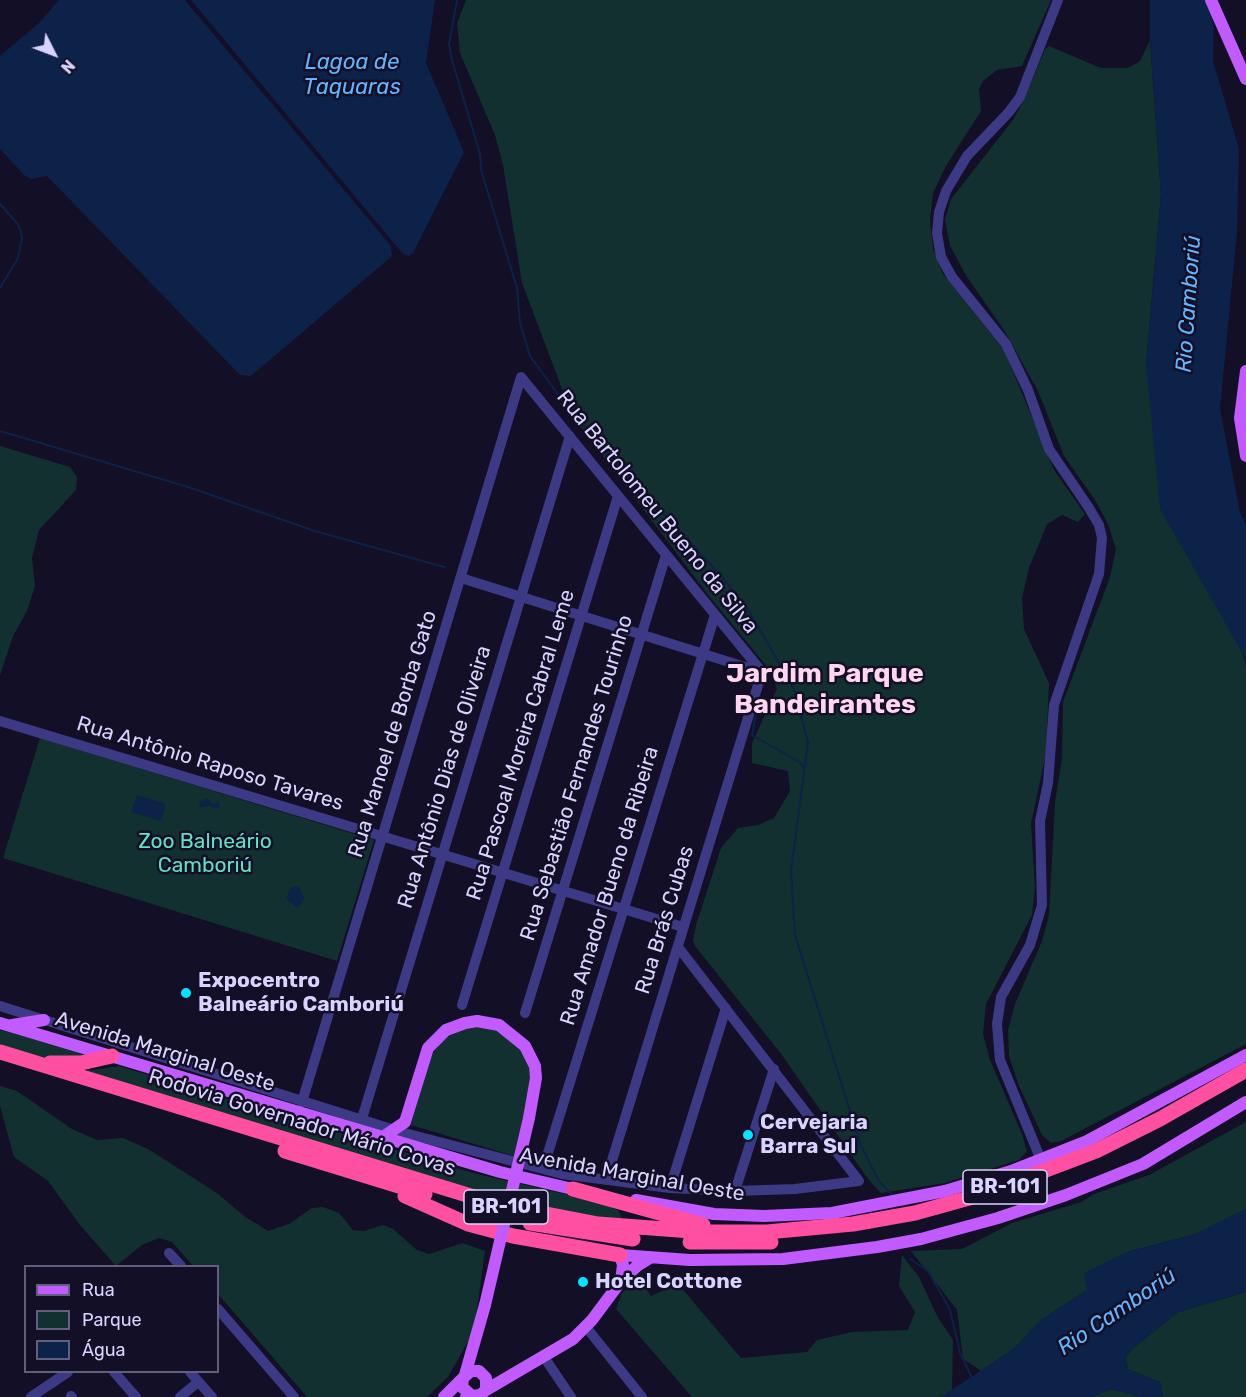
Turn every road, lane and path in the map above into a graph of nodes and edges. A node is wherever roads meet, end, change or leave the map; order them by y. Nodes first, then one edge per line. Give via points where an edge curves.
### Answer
1 (1058, 0) edge
2 (1211, 0) edge
3 (1246, 79) edge
4 (1246, 371) edge
5 (521, 377) joint
6 (570, 436) junction
7 (1246, 456) edge
8 (618, 496) junction
9 (666, 555) junction
10 (461, 578) junction
11 (520, 597) junction
12 (715, 615) junction
13 (581, 616) junction
14 (641, 635) junction
15 (703, 654) junction
16 (762, 672) junction
17 (0, 721) edge
18 (383, 837) junction
19 (442, 854) junction
20 (502, 873) junction
21 (562, 891) junction
22 (624, 909) junction
23 (684, 927) junction
24 (678, 947) junction
25 (462, 1005) dead end
26 (0, 1006) edge
27 (726, 1008) junction
28 (525, 1013) dead end
29 (44, 1020) junction
30 (4, 1024) edge
31 (0, 1052) edge
32 (1246, 1055) edge
33 (112, 1056) junction
34 (30, 1062) junction
35 (0, 1063) edge
36 (774, 1070) junction
37 (1246, 1070) edge
38 (1246, 1081) edge
39 (302, 1102) junction
40 (1246, 1102) edge
41 (321, 1119) junction
42 (361, 1119) junction
43 (406, 1133) junction
44 (383, 1137) junction
45 (1041, 1160) junction
46 (543, 1169) junction
47 (370, 1178) junction
48 (606, 1180) junction
49 (670, 1188) junction
50 (573, 1190) junction
51 (735, 1191) junction
52 (742, 1233) junction
53 (169, 1253) dead end
54 (620, 1255) junction
55 (650, 1258) junction
56 (180, 1265) edge
57 (621, 1281) junction
58 (219, 1310) edge
59 (586, 1327) junction
60 (478, 1336) junction
61 (544, 1357) junction
62 (521, 1369) junction
63 (480, 1372) junction
64 (65, 1373) edge
65 (116, 1373) edge
66 (191, 1373) edge
67 (464, 1376) junction
68 (198, 1382) junction
69 (486, 1390) junction
70 (469, 1396) edge
71 (31, 1397) edge
72 (136, 1397) edge
73 (180, 1397) edge
74 (212, 1397) edge
75 (294, 1397) edge
76 (444, 1397) edge
77 (571, 1397) edge
78 (642, 1397) edge

1 - 45 street via 1020,97 967,156 946,191 937,233 941,257 952,277 1006,344 1049,449 1094,516 1102,538 1099,574 1054,705 1048,783 1040,821 1042,905 1030,945 1001,997 997,1024 1000,1060
2 - 3 main road
4 - 7 main road via 1240,418
5 - 6 street, Rua Bartolomeu Bueno da Silva
5 - 10 street, Rua Manoel de Borba Gato
6 - 8 street, Rua Bartolomeu Bueno da Silva
6 - 11 street, Rua Antônio Dias de Oliveira
8 - 9 street, Rua Bartolomeu Bueno da Silva
8 - 13 street, Rua Pascoal Moreira Cabral Leme
9 - 12 street, Rua Bartolomeu Bueno da Silva
9 - 14 street, Rua Sebastião Fernandes Tourinho
10 - 11 street
10 - 18 street, Rua Manoel de Borba Gato
11 - 13 street
11 - 19 street, Rua Antônio Dias de Oliveira
12 - 15 street, Rua Amador Bueno da Ribeira
12 - 16 street, Rua Bartolomeu Bueno da Silva
13 - 14 street
13 - 20 street, Rua Pascoal Moreira Cabral Leme
14 - 15 street
14 - 21 street, Rua Sebastião Fernandes Tourinho
15 - 16 street
15 - 22 street, Rua Amador Bueno da Ribeira
16 - 23 street, Rua Brás Cubas
17 - 18 street, Rua Antônio Raposo Tavares
18 - 19 street, Rua Antônio Raposo Tavares
18 - 39 street, Rua Manoel de Borba Gato
19 - 20 street, Rua Antônio Raposo Tavares
19 - 42 street, Rua Antônio Dias de Oliveira
20 - 21 street, Rua Antônio Raposo Tavares
20 - 25 street, Rua Pascoal Moreira Cabral Leme
21 - 22 street, Rua Antônio Raposo Tavares
21 - 28 street, Rua Sebastião Fernandes Tourinho
22 - 23 street, Rua Antônio Raposo Tavares
22 - 46 street, Rua Amador Bueno da Ribeira
23 - 24 street, Rua Brás Cubas
24 - 27 street
24 - 48 street, Rua Brás Cubas
26 - 29 street
27 - 36 street
27 - 49 street
29 - 30 main road
29 - 39 street
30 - 33 main road, Avenida Marginal Oeste
31 - 34 highway, Rodovia Governador Mário Covas / BR-101
32 - 45 main road, Avenida Marginal Oeste via 1137,1116
33 - 34 highway via 81,1063
33 - 41 main road, Avenida Marginal Oeste
34 - 52 highway, Rodovia Governador Mário Covas / BR-101 via 500,1205 573,1221
35 - 47 highway, Rodovia Governador Mário Covas / BR-101
36 - 51 street
36 - 51 street via 859,1181
37 - 52 highway, Rodovia Governador Mário Covas / BR-101 via 1096,1151 990,1192 945,1206 863,1222
38 - 47 highway, Rodovia Governador Mário Covas / BR-101 via 1137,1143 1030,1189 920,1221 810,1239 724,1243 604,1236 500,1216
39 - 41 street
39 - 42 street
40 - 55 main road via 1143,1164 998,1218 921,1239 836,1254 735,1261
41 - 42 main road, Avenida Marginal Oeste via 345,1126
42 - 43 street
42 - 44 main road, Avenida Marginal Oeste
43 - 44 main road, Avenida Marginal Oeste
43 - 44 main road
43 - 46 street
43 - 50 main road, Avenida Marginal Oeste
43 - 60 main road, bridge via 428,1048 446,1030 477,1021 499,1025 517,1037 531,1055 536,1078 529,1118
45 - 50 main road, Avenida Marginal Oeste via 910,1199 832,1213 714,1214
46 - 48 street
47 - 54 highway via 468,1224
48 - 49 street
49 - 51 street
50 - 52 highway
53 - 56 street
54 - 55 main road
54 - 57 main road
55 - 57 main road
57 - 59 main road
58 - 75 street
59 - 61 main road
59 - 78 street
60 - 63 main road
60 - 67 main road
61 - 62 main road
61 - 77 street
62 - 63 main road
62 - 69 main road
63 - 67 main road via 471,1371
63 - 69 main road via 486,1378
64 - 71 street
65 - 72 street
66 - 68 street
67 - 70 main road via 462,1387
67 - 76 main road
68 - 73 street
68 - 74 street
69 - 70 main road

